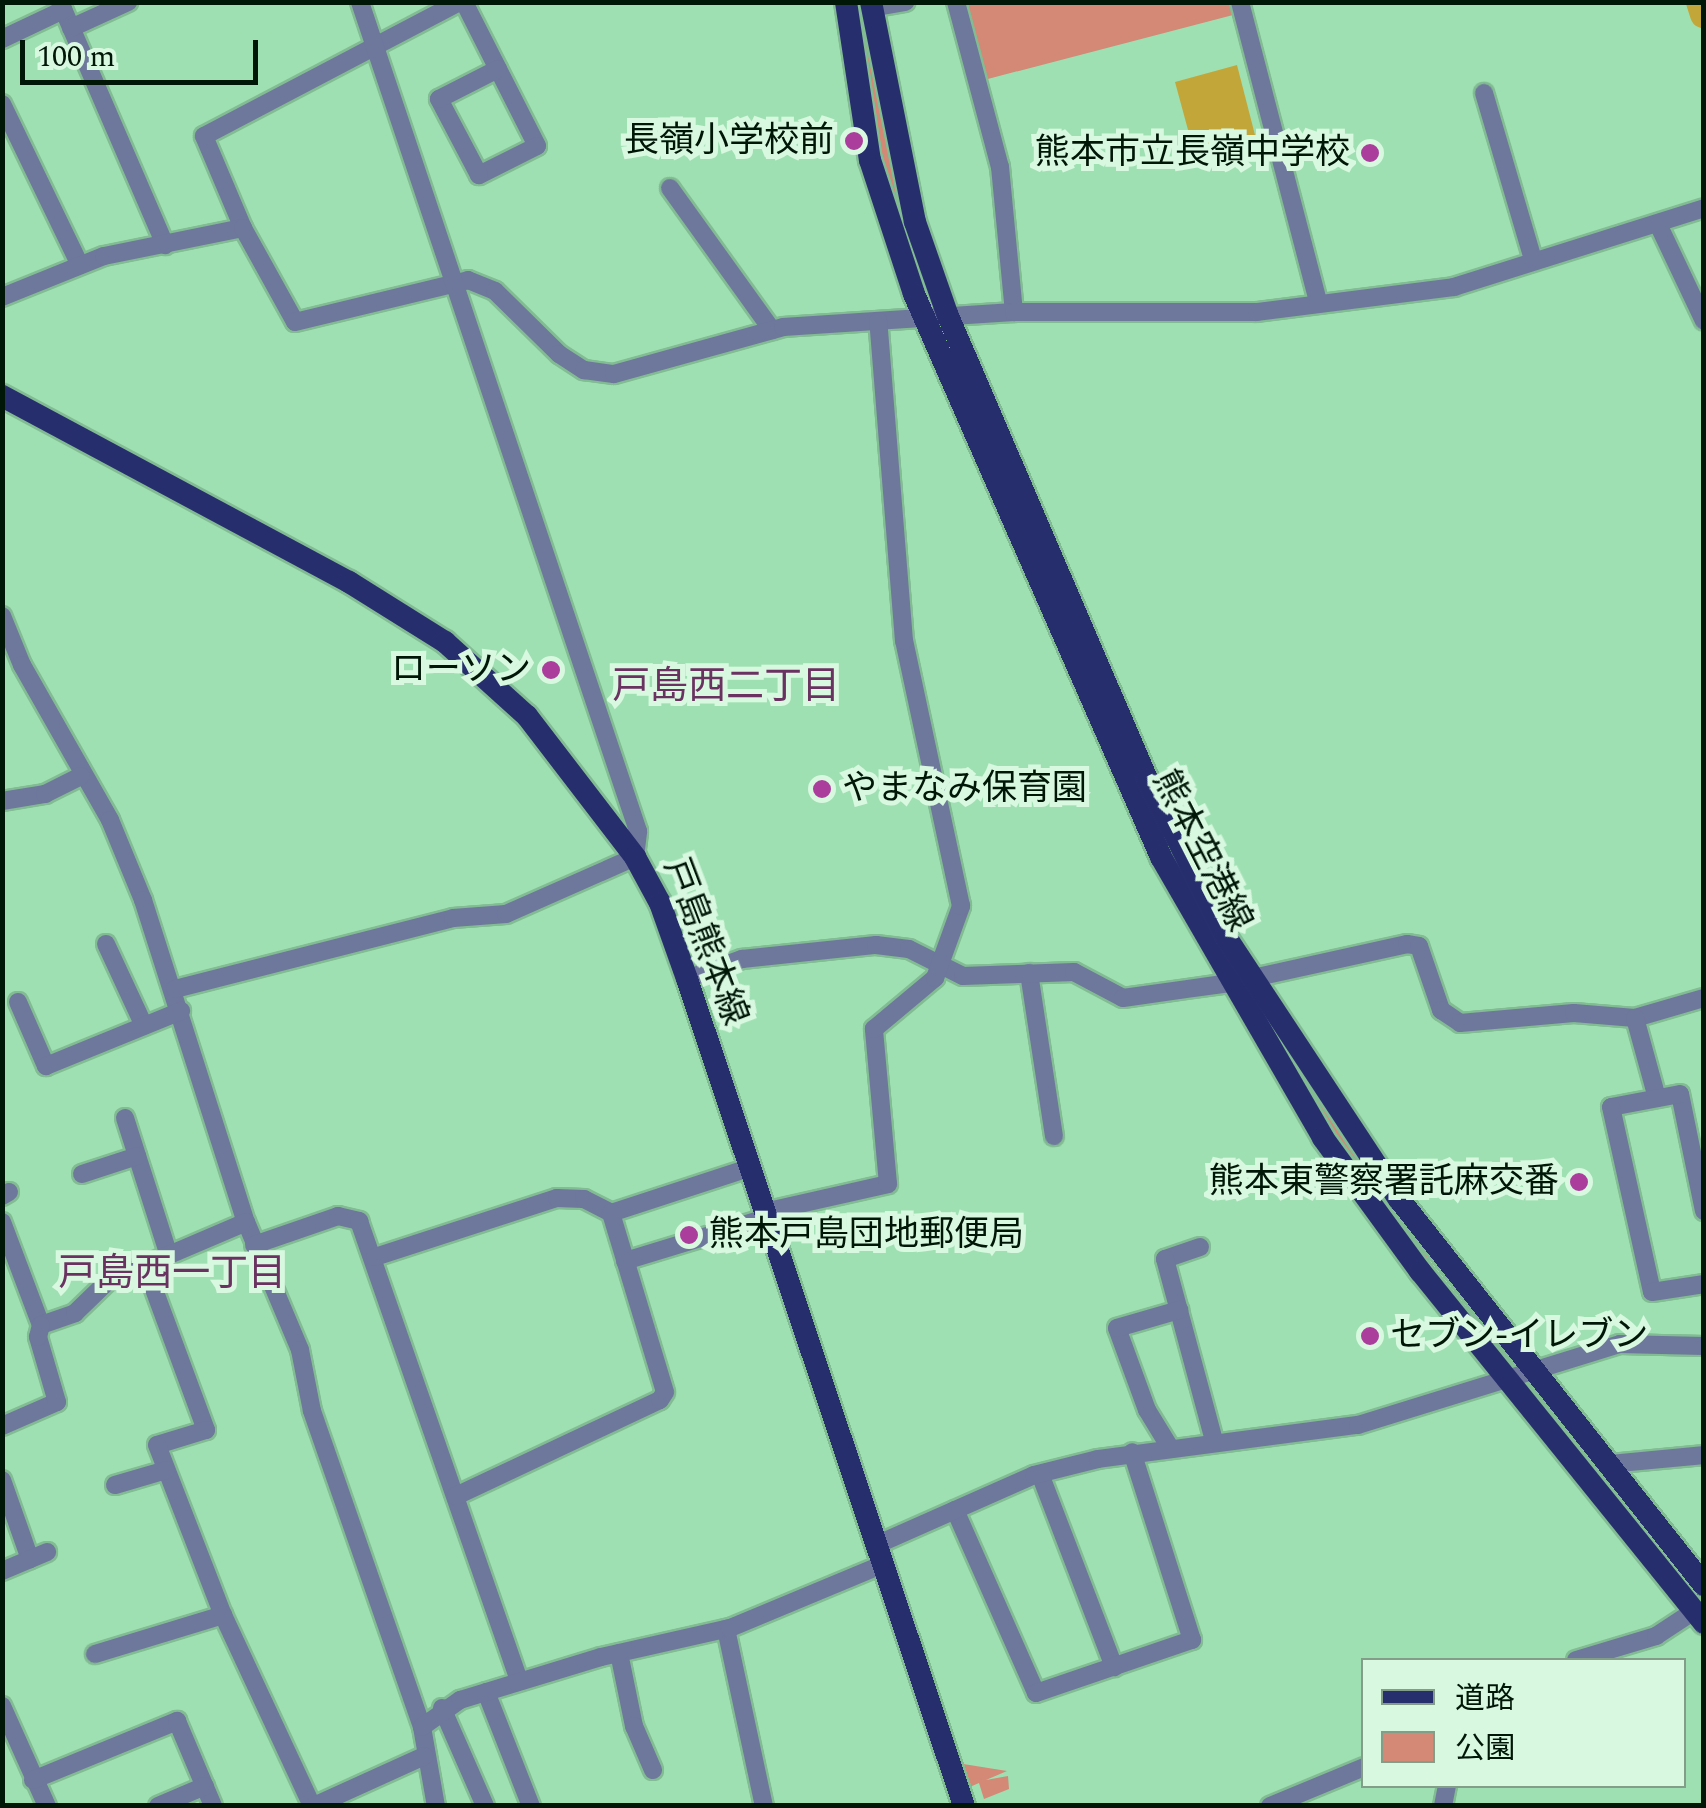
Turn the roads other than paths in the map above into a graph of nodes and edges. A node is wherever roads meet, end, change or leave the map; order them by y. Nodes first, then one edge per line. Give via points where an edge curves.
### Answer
1 (128, 2) edge
2 (360, 2) edge
3 (461, 2) edge
4 (846, 2) edge
5 (906, 2) edge
6 (956, 2) edge
7 (1240, 2) edge
8 (62, 6) edge
9 (871, 6) edge
10 (71, 28) junction
11 (2, 39) edge
12 (374, 47) junction
13 (498, 69) junction
14 (1484, 93) dead end
15 (2, 104) edge
16 (670, 188) dead end
17 (1704, 208) edge
18 (1658, 224) junction
19 (243, 228) junction
20 (165, 245) junction
21 (1533, 260) junction
22 (80, 265) junction
23 (455, 279) junction
24 (2, 297) edge
25 (1318, 302) junction
26 (1014, 312) junction
27 (948, 316) junction
28 (923, 318) junction
29 (878, 321) junction
30 (1704, 321) edge
31 (772, 330) junction
32 (2, 396) edge
33 (2, 616) edge
34 (81, 776) junction
35 (2, 802) edge
36 (635, 857) junction
37 (106, 944) dead end
38 (942, 966) junction
39 (1028, 974) junction
40 (686, 980) junction
41 (1240, 981) junction
42 (175, 990) junction
43 (1704, 998) edge
44 (18, 1002) dead end
45 (181, 1011) junction
46 (1635, 1018) junction
47 (144, 1026) junction
48 (1657, 1098) junction
49 (125, 1118) dead end
50 (1054, 1136) dead end
51 (137, 1156) junction
52 (749, 1168) junction
53 (82, 1174) dead end
54 (1704, 1211) edge
55 (611, 1213) junction
56 (765, 1215) junction
57 (2, 1222) edge
58 (246, 1222) junction
59 (254, 1245) junction
60 (1200, 1247) dead end
61 (168, 1253) junction
62 (375, 1257) junction
63 (625, 1260) junction
64 (145, 1265) junction
65 (1704, 1284) edge
66 (1178, 1310) junction
67 (42, 1325) junction
68 (1704, 1346) edge
69 (1533, 1371) junction
70 (1508, 1382) junction
71 (2, 1426) edge
72 (1214, 1441) junction
73 (1169, 1446) junction
74 (1132, 1452) junction
75 (1704, 1455) edge
76 (1608, 1464) junction
77 (166, 1470) junction
78 (1040, 1474) junction
79 (2, 1480) edge
80 (114, 1486) dead end
81 (456, 1496) junction
82 (955, 1510) junction
83 (879, 1555) junction
84 (2, 1571) edge
85 (1704, 1585) edge
86 (223, 1616) junction
87 (1699, 1617) edge
88 (726, 1629) junction
89 (619, 1653) junction
90 (95, 1654) dead end
91 (1583, 1658) edge
92 (1114, 1667) junction
93 (520, 1681) junction
94 (486, 1692) junction
95 (2, 1706) edge
96 (442, 1708) junction
97 (422, 1727) junction
98 (424, 1756) junction
99 (1361, 1769) edge
100 (653, 1770) dead end
101 (33, 1780) junction
102 (205, 1786) junction
103 (48, 1806) edge
104 (158, 1806) edge
105 (213, 1806) edge
106 (313, 1806) edge
107 (436, 1806) edge
108 (485, 1806) edge
109 (531, 1806) edge
110 (764, 1806) edge
111 (964, 1806) edge
112 (1270, 1806) edge

1 - 10 street
2 - 12 street
3 - 12 street
3 - 13 street
4 - 28 main road, 熊本空港線 via 870,160
5 - 9 street
6 - 26 street via 1000,168
7 - 25 street
8 - 10 street
8 - 11 street
9 - 27 main road, 熊本空港線 via 915,222
10 - 20 street
12 - 19 street via 204,136
12 - 23 street
13 - 13 street via 537,146 479,175 440,99
14 - 21 street
15 - 22 street
16 - 31 street
17 - 18 street
18 - 21 street
18 - 30 street
19 - 20 street
19 - 23 street via 295,322
20 - 22 street
21 - 25 street via 1454,287
22 - 24 street
23 - 31 street via 496,291 558,354 584,370 644,368
23 - 36 street via 638,831
25 - 26 street via 1257,312
26 - 27 street
27 - 28 street
27 - 41 main road, 熊本空港線
28 - 29 street
28 - 41 main road, 熊本空港線 via 1154,840
29 - 31 street
29 - 38 street via 904,641 961,906
32 - 36 main road, 戸島熊本線 via 349,582 445,642 528,716
33 - 34 street
34 - 35 street via 45,794
34 - 42 street via 110,820
36 - 40 main road, 戸島熊本線 via 660,904
36 - 42 street via 506,914 454,918
37 - 47 street
38 - 39 street via 964,976
38 - 40 street via 909,949 876,946 742,959
38 - 56 street via 874,1029 888,1184
39 - 41 street via 1086,974 1123,998
39 - 50 street
40 - 52 main road, 戸島熊本線
41 - 46 street via 1407,944 1419,946 1441,1010 1460,1023 1574,1012
41 - 69 main road, 熊本空港線 via 1398,1200
41 - 70 main road, 熊本空港線 via 1323,1138
42 - 45 street
43 - 46 street
44 - 47 street via 46,1066
45 - 47 street
45 - 58 street
46 - 48 street
48 - 54 street via 1680,1094
48 - 65 street via 1611,1107 1652,1292
49 - 51 street
51 - 53 street
51 - 61 street
52 - 55 street
52 - 56 main road, 戸島熊本線
55 - 62 street via 584,1199 556,1198
55 - 63 street
56 - 63 street
56 - 83 main road, 戸島熊本線
57 - 67 street
58 - 59 street
58 - 61 street
59 - 62 street via 338,1216 359,1220
59 - 97 street via 300,1350 312,1410
60 - 66 street via 1165,1259
61 - 64 street
62 - 81 street
63 - 81 street via 665,1392 660,1400
64 - 67 street via 108,1282 75,1313
64 - 77 street via 206,1430 156,1444
66 - 72 street
66 - 73 street via 1117,1328
67 - 71 street via 38,1337 57,1402
68 - 69 street via 1646,1340
69 - 70 street
69 - 76 main road, 熊本空港線
70 - 72 street via 1358,1425
70 - 87 main road, 熊本空港線
72 - 73 street
73 - 74 street
74 - 78 street
74 - 92 street via 1192,1640
75 - 76 street
76 - 85 main road, 熊本空港線
77 - 80 street
77 - 86 street
78 - 82 street
78 - 92 street
79 - 84 street via 39,1556
81 - 93 street
82 - 83 street
82 - 92 street via 1036,1693
83 - 88 street
83 - 111 main road, 戸島熊本線
86 - 90 street
86 - 106 street
87 - 91 street
88 - 89 street
88 - 110 street
89 - 93 street
89 - 100 street via 634,1726
93 - 94 street
94 - 96 street
94 - 109 street
95 - 101 street
96 - 97 street
96 - 108 street
97 - 98 street
98 - 106 street
98 - 107 street
99 - 112 street
101 - 102 street via 177,1721
101 - 103 street
102 - 104 street
102 - 105 street

